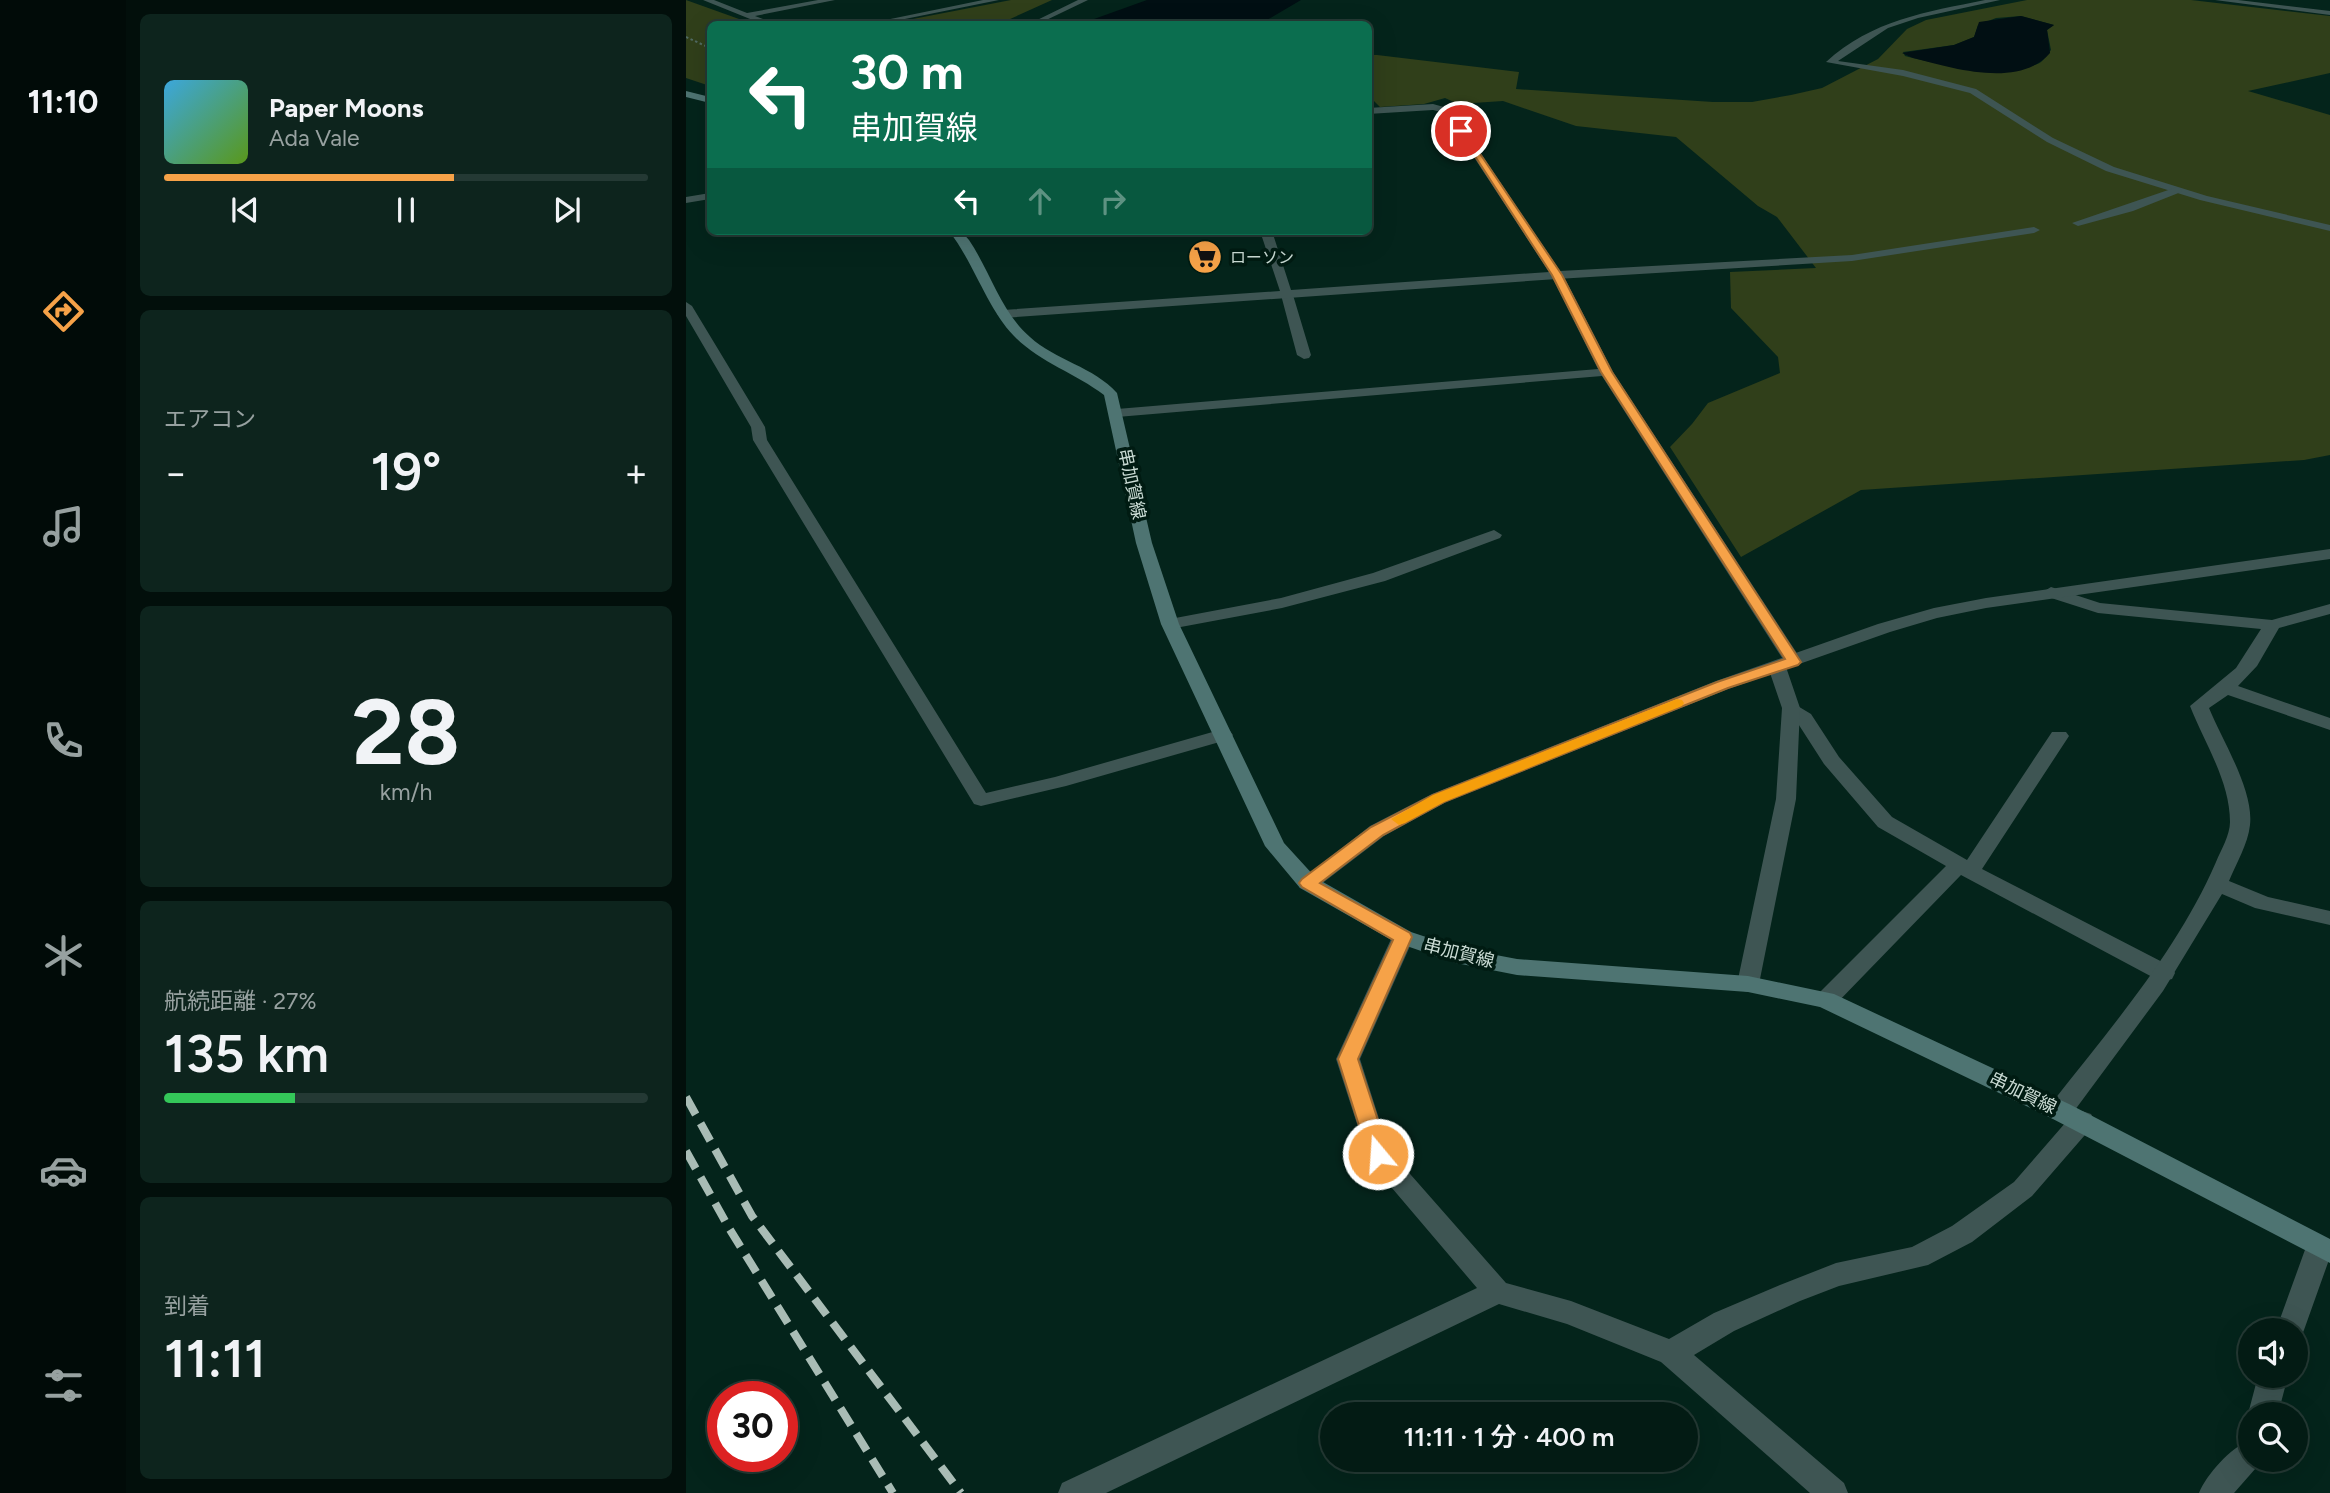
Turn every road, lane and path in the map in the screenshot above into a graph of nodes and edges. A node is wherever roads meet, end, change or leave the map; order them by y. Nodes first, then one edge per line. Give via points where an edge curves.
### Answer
1 (707, 0) edge
2 (831, 0) edge
3 (995, 0) edge
4 (1084, 0) edge
5 (1996, 0) edge
6 (2219, 0) edge
7 (2292, 4) edge
8 (2330, 13) edge
9 (748, 15) junction
10 (763, 21) edge
11 (886, 21) edge
12 (1039, 21) edge
13 (686, 37) edge
14 (707, 47) edge
15 (686, 94) edge
16 (707, 99) edge
17 (1372, 111) edge
18 (2177, 190) junction
19 (707, 196) edge
20 (686, 200) edge
21 (2078, 223) dead end
22 (2330, 228) edge
23 (2034, 230) dead end
24 (959, 235) edge
25 (1267, 235) edge
26 (1557, 275) junction
27 (1287, 295) junction
28 (686, 306) edge
29 (1003, 314) junction
30 (1304, 355) dead end
31 (1606, 372) junction
32 (1117, 413) junction
33 (1494, 535) dead end
34 (2330, 554) edge
35 (2051, 592) junction
36 (2330, 609) edge
37 (1170, 624) junction
38 (2272, 625) junction
39 (1785, 664) junction
40 (2228, 689) junction
41 (1791, 708) junction
42 (2330, 724) edge
43 (1223, 735) junction
44 (2060, 736) dead end
45 (1964, 868) junction
46 (1308, 883) junction
47 (2218, 885) junction
48 (2330, 918) edge
49 (1403, 937) junction
50 (2164, 973) junction
51 (1748, 984) junction
52 (1826, 1000) junction
53 (2071, 1116) junction
54 (2325, 1249) edge
55 (1497, 1292) junction
56 (2295, 1318) edge
57 (1671, 1353) junction
58 (2238, 1467) edge
59 (1073, 1493) edge
60 (1833, 1493) edge
61 (2214, 1493) edge

1 - 9 street
2 - 9 street
3 - 11 street
4 - 12 street
5 - 18 street via 1885,26 1830,62 1903,73 1973,91 2068,150
6 - 7 street
7 - 8 street
9 - 10 street
13 - 14 path
15 - 16 main road
17 - 26 street via 1433,107 1448,111
18 - 21 street
18 - 22 street
19 - 20 street
23 - 26 street via 1873,257
24 - 29 main road, 串加賀線 via 982,268
25 - 27 street
26 - 27 street
26 - 31 street
27 - 29 street
27 - 30 street
28 - 43 street via 758,427 760,440 981,800
29 - 32 main road, 串加賀線 via 1037,349 1110,393
31 - 32 street
31 - 39 street
32 - 37 main road, 串加賀線 via 1144,543
33 - 37 street via 1379,577 1282,603
34 - 35 street
35 - 38 street via 2098,608
35 - 39 street via 1934,613
36 - 38 street
37 - 43 main road, 串加賀線
38 - 40 street via 2262,650
39 - 41 street
39 - 46 street via 1438,798 1377,831
40 - 42 street
40 - 47 street via 2199,706 2232,775 2241,823
41 - 45 street via 1804,718 1831,760 1885,822
41 - 51 street via 1786,799
43 - 46 main road, 串加賀線 via 1275,846
44 - 45 street
45 - 50 street
45 - 52 street
46 - 49 main road, 串加賀線
47 - 48 street via 2263,903
47 - 50 street via 2192,936
49 - 51 main road, 串加賀線 via 1456,955 1517,967
49 - 55 street via 1348,1059 1378,1154
50 - 53 street
51 - 52 main road, 串加賀線
52 - 53 main road, 串加賀線
53 - 54 main road, 串加賀線
53 - 57 street via 2023,1189 1962,1234 1918,1257 1836,1275 1790,1293 1724,1322
54 - 56 street
55 - 57 street via 1571,1313
55 - 59 street
57 - 60 street
58 - 61 street

